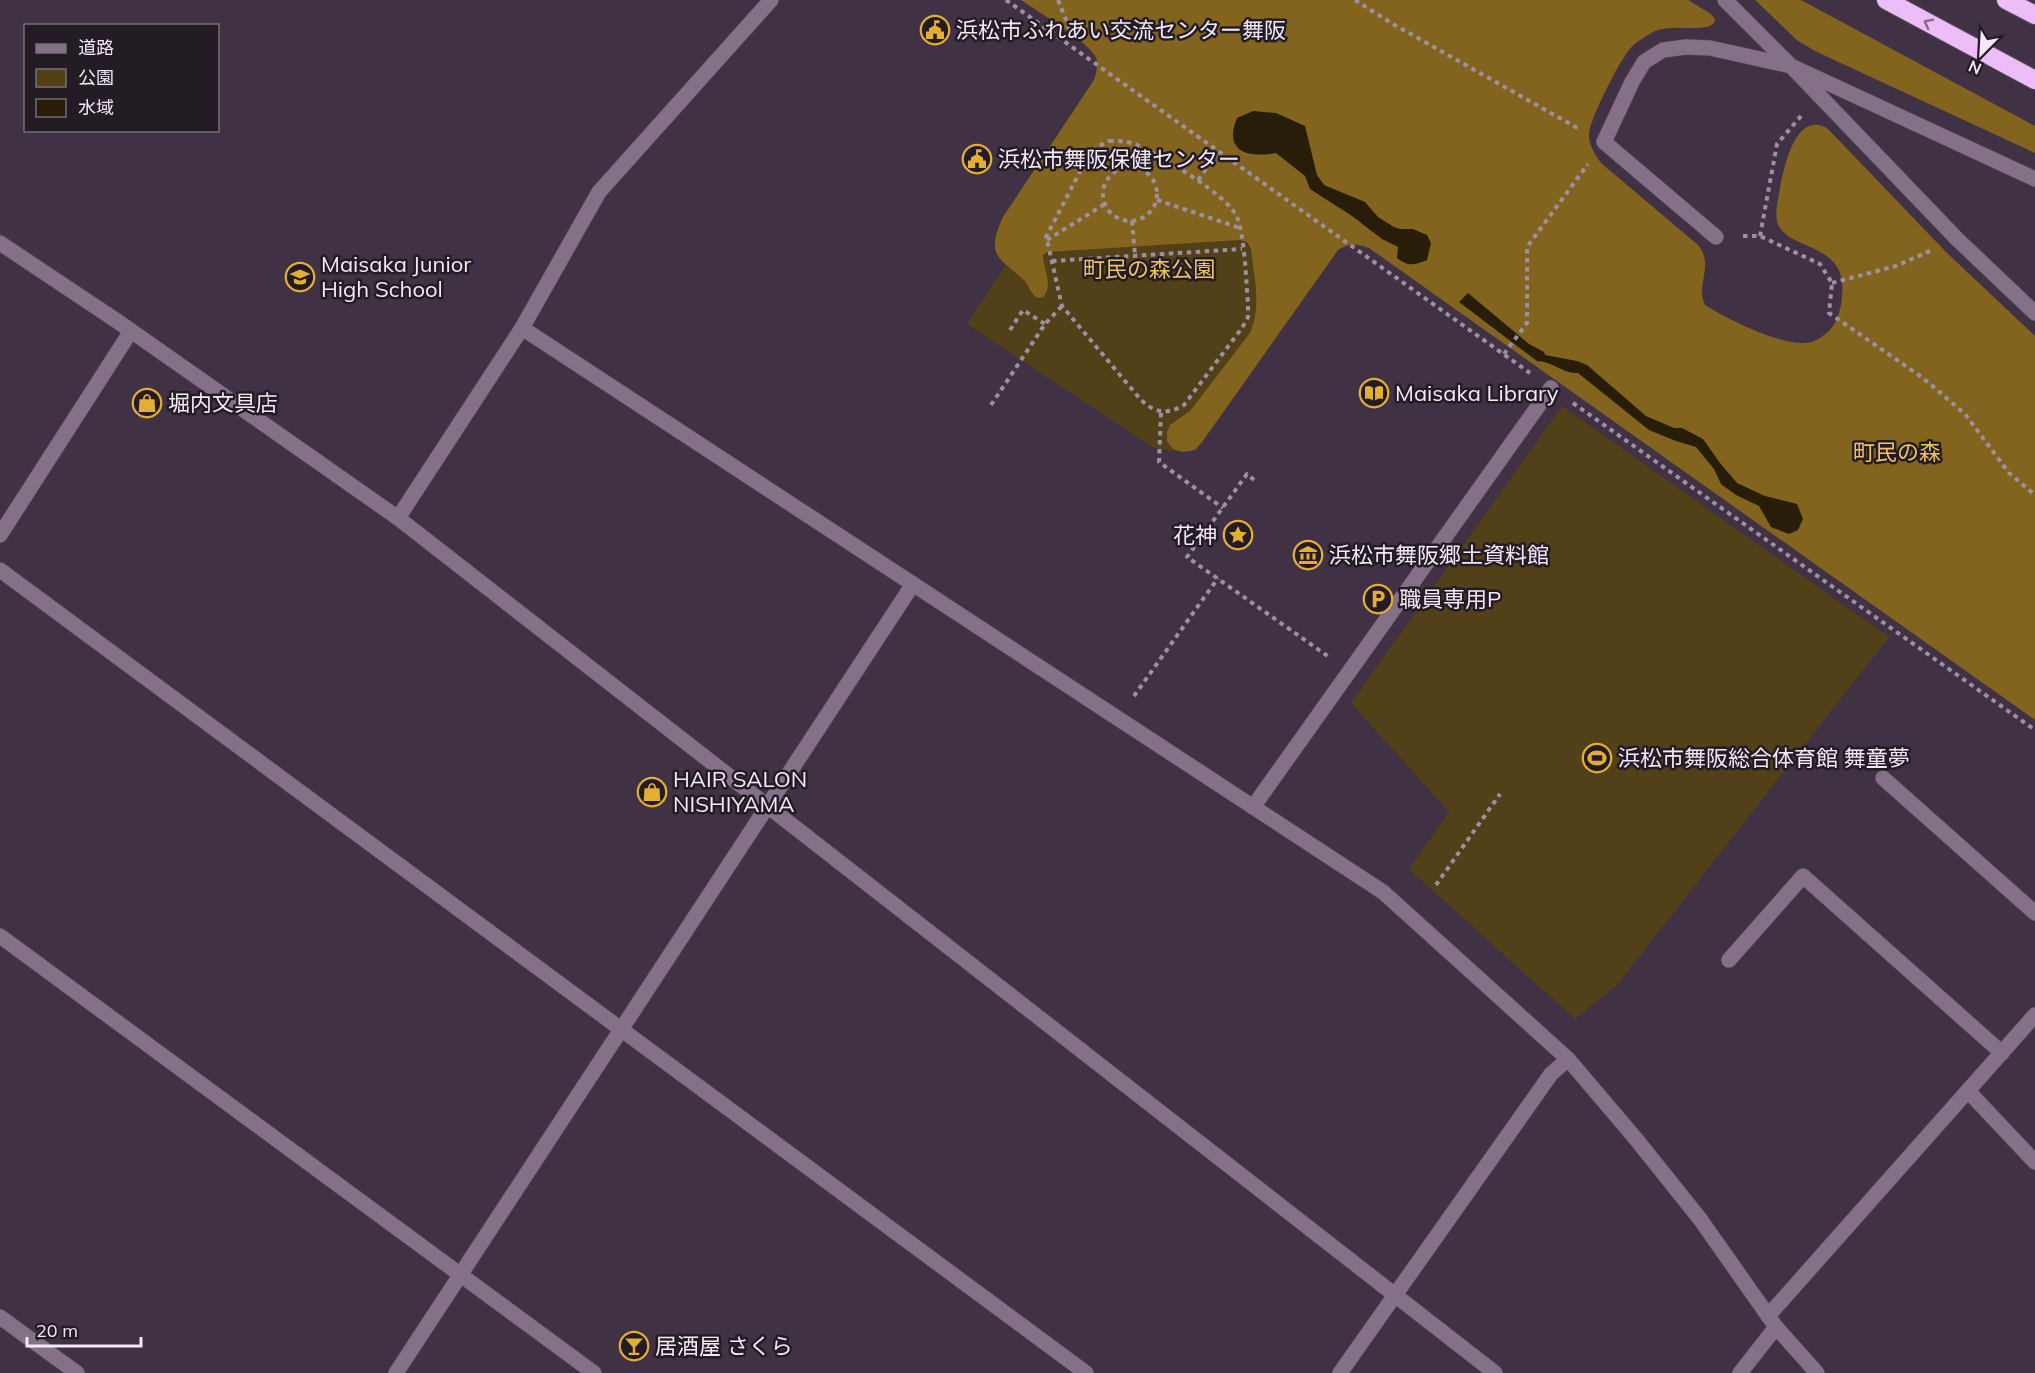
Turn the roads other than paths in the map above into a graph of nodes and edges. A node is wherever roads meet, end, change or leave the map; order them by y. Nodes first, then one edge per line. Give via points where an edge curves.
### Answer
1 (771, 0) edge
2 (1725, 0) edge
3 (1886, 0) edge
4 (2006, 0) edge
5 (2035, 15) edge
6 (1791, 66) junction
7 (2035, 80) edge
8 (2035, 179) edge
9 (1716, 237) road end
10 (0, 243) edge
11 (2035, 313) edge
12 (522, 328) junction
13 (131, 331) junction
14 (1551, 388) road end
15 (398, 518) junction
16 (0, 535) edge
17 (0, 570) edge
18 (913, 584) junction
19 (1883, 778) dead end
20 (768, 805) junction
21 (1253, 807) junction
22 (2035, 913) edge
23 (0, 936) edge
24 (1729, 960) dead end
25 (2035, 1015) edge
26 (621, 1029) junction
27 (2002, 1053) junction
28 (1568, 1059) junction
29 (1968, 1091) junction
30 (2035, 1162) edge
31 (460, 1275) junction
32 (1395, 1295) junction
33 (0, 1317) edge
34 (1772, 1322) junction
35 (77, 1373) edge
36 (396, 1373) edge
37 (594, 1373) edge
38 (1086, 1373) edge
39 (1340, 1373) edge
40 (1495, 1373) edge
41 (1740, 1373) edge
42 (1817, 1373) edge

1 - 12 street via 599,192
2 - 6 street
7 -> 3 highway
4 - 5 highway
6 - 8 street
6 - 9 street via 1710,48 1664,50 1644,62 1604,142
6 - 11 street via 1957,239
10 - 13 street
12 - 15 street
12 - 18 street
13 - 15 street
13 - 16 street
14 - 21 street
15 - 20 street
17 - 26 street
18 - 20 street
18 - 21 street
19 - 22 street
20 - 26 street
20 - 32 street
21 - 28 street via 1383,891
23 - 31 street
24 - 27 street via 1803,876
25 - 27 street
26 - 31 street
26 - 38 street
27 - 29 street
28 - 32 street via 1551,1074
28 - 34 street via 1700,1219
29 - 30 street
29 - 34 street
31 - 36 street
31 - 37 street
32 - 39 street
32 - 40 street
33 - 35 street
34 - 41 street
34 - 42 street

